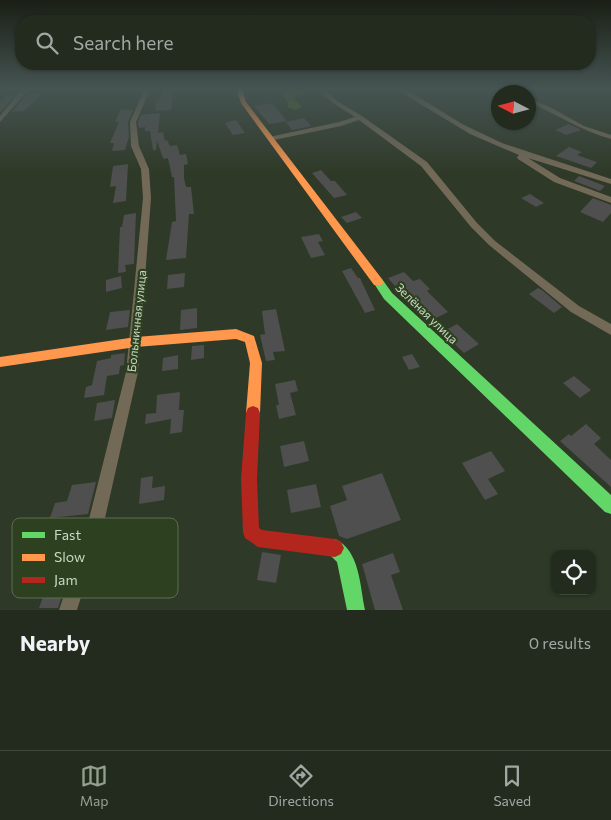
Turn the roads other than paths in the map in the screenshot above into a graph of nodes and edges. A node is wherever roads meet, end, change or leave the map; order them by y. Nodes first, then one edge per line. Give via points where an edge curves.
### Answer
1 (135, 116) edge
2 (254, 116) edge
3 (447, 116) edge
4 (563, 116) edge
5 (360, 117) joint
6 (611, 137) edge
7 (272, 139) junction
8 (512, 150) junction
9 (611, 182) edge
10 (611, 200) edge
11 (611, 330) edge
12 (136, 342) junction
13 (0, 362) edge
14 (611, 506) edge
15 (97, 518) edge
16 (72, 598) edge
17 (68, 610) edge
18 (356, 610) edge

1 - 12 street, Больничная улица via 135,146 145,169 147,198
2 - 7 street, Зелёная улица
3 - 8 street via 475,134
4 - 6 street
5 - 7 street
5 - 11 street via 424,164 474,226 492,243 574,309
7 - 14 street, Зелёная улица via 388,296
8 - 9 street
8 - 10 street via 557,180
12 - 13 street
12 - 15 street, Больничная улица via 132,372
12 - 18 street via 236,334 250,339 256,363 249,479 251,532 258,538 335,548 345,558
16 - 17 street, Больничная улица

